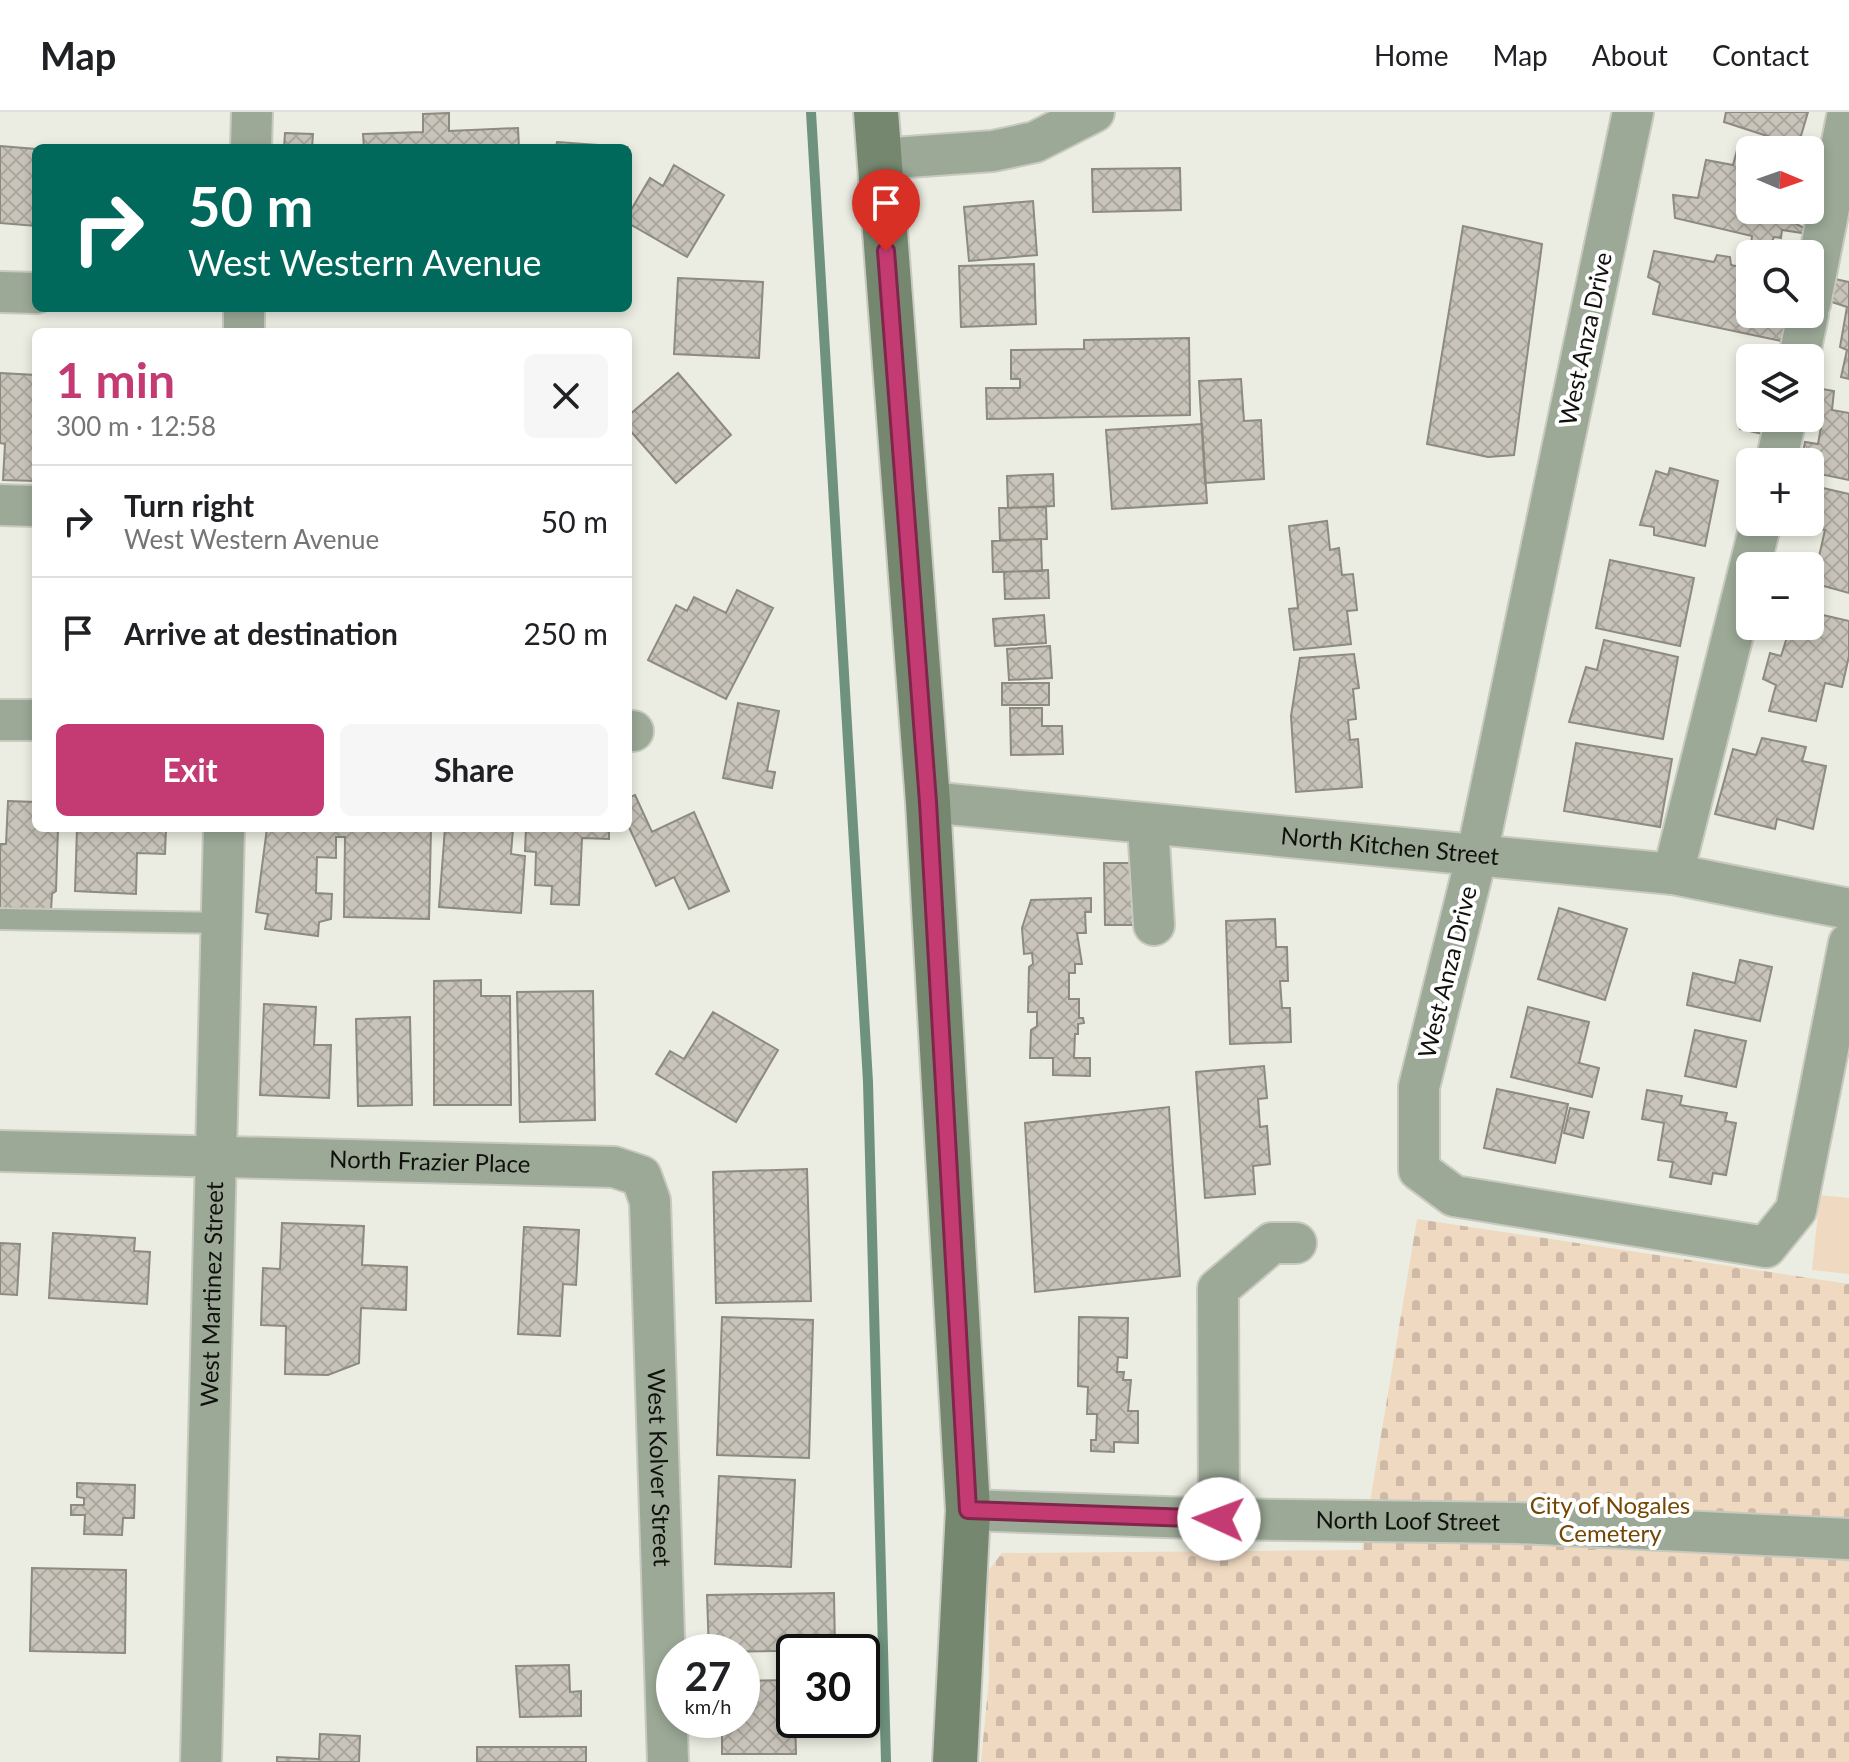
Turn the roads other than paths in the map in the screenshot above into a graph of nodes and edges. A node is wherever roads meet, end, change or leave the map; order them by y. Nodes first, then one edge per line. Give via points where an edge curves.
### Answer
1 (252, 112) edge
2 (876, 112) edge
3 (1094, 112) edge
4 (1633, 112) edge
5 (1848, 112) edge
6 (251, 144) edge
7 (879, 159) junction
8 (1823, 240) edge
9 (0, 292) edge
10 (32, 293) edge
11 (0, 505) edge
12 (32, 506) edge
13 (1758, 536) edge
14 (0, 720) edge
15 (32, 720) edge
16 (928, 802) junction
17 (1148, 825) junction
18 (224, 832) edge
19 (1477, 854) junction
20 (1673, 874) junction
21 (1849, 909) edge
22 (0, 919) edge
23 (222, 923) junction
24 (1154, 925) dead end
25 (1849, 943) edge
26 (0, 1151) edge
27 (216, 1159) junction
28 (641, 1176) joint
29 (1296, 1243) dead end
30 (968, 1510) junction
31 (1219, 1519) junction
32 (1849, 1539) edge
33 (201, 1762) edge
34 (668, 1762) edge
35 (955, 1762) edge

1 - 6 street
2 - 7 street
3 - 7 street via 1035,142 993,151
4 - 19 street, West Anza Drive
5 - 8 street
7 - 16 street
9 - 10 street
11 - 12 street
13 - 20 street
14 - 15 street
16 - 17 street, North Kitchen Street
16 - 30 street
17 - 19 street, North Kitchen Street
17 - 24 street
18 - 23 street, West Martinez Street
19 - 20 street, North Kitchen Street
19 - 25 street, West Anza Drive via 1419,1087 1419,1170 1454,1196 1766,1247 1796,1210
20 - 21 street, North Kitchen Street
22 - 23 lane
23 - 27 street, West Martinez Street
26 - 27 street, North Frazier Place
27 - 28 street, North Frazier Place via 614,1167
27 - 33 street, West Martinez Street
28 - 34 street, West Kolver Street via 650,1201
29 - 31 street via 1272,1243 1218,1289
30 - 31 street, North Loof Street
30 - 35 street
31 - 32 street, North Loof Street via 1517,1523

